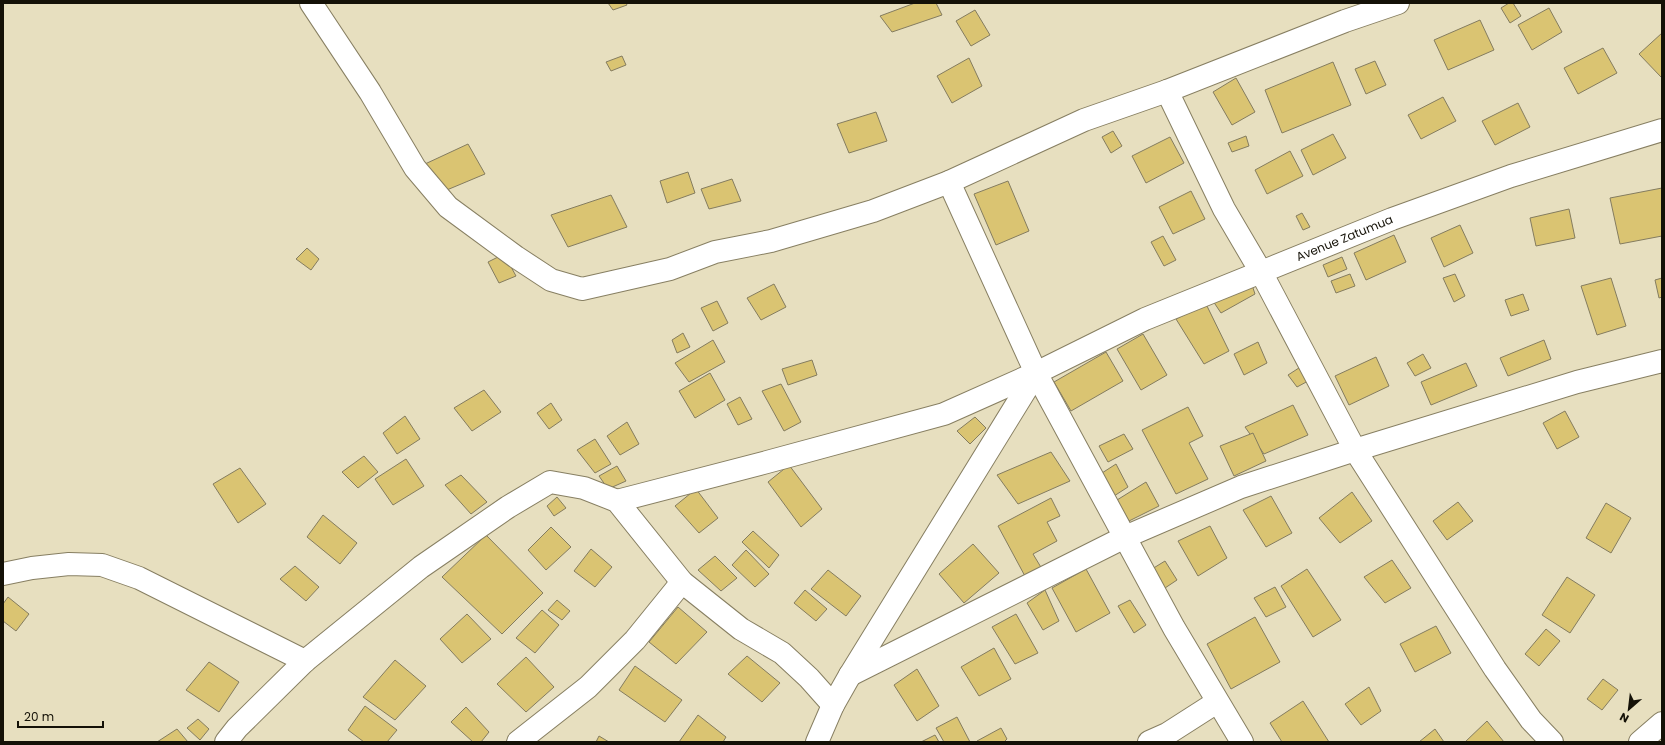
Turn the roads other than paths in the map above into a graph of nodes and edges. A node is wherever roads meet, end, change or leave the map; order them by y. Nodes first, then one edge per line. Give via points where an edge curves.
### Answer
1 (311, 3) edge
2 (1398, 3) edge
3 (1167, 91) junction
4 (1662, 130) edge
5 (949, 182) junction
6 (1261, 272) junction
7 (1662, 361) edge
8 (1036, 373) junction
9 (1355, 450) junction
10 (616, 501) junction
11 (1125, 537) junction
12 (3, 574) edge
13 (682, 582) junction
14 (305, 661) junction
15 (850, 675) junction
16 (1217, 702) junction
17 (833, 705) junction
18 (1662, 723) edge
19 (226, 742) edge
20 (518, 742) edge
21 (817, 742) edge
22 (1149, 742) edge
23 (1242, 742) edge
24 (1552, 742) edge
25 (1640, 742) edge

1 - 5 street via 370,92 415,168 448,207 551,280 582,290 670,269 715,252 771,241 873,211
2 - 3 street via 1345,21
3 - 5 street via 1084,120
3 - 6 street via 1224,210
4 - 6 street, Avenue Zatumua via 1503,179 1392,219
5 - 8 street
6 - 8 street, Avenue Zatumua via 1145,319
6 - 9 street
7 - 9 street via 1577,382
8 - 10 street, Avenue Zatumua via 944,414
8 - 11 street
8 - 15 street
9 - 11 street via 1241,488
9 - 24 street via 1495,669 1531,720
10 - 13 street
10 - 14 street via 584,488 550,482 508,507 421,567
11 - 15 street
11 - 16 street
12 - 14 street via 69,564 102,565 139,578
13 - 17 street via 741,629 782,652
13 - 20 street via 635,640 588,687
14 - 19 street
15 - 17 street
16 - 22 street via 1167,734
16 - 23 street
17 - 21 street
18 - 25 street

